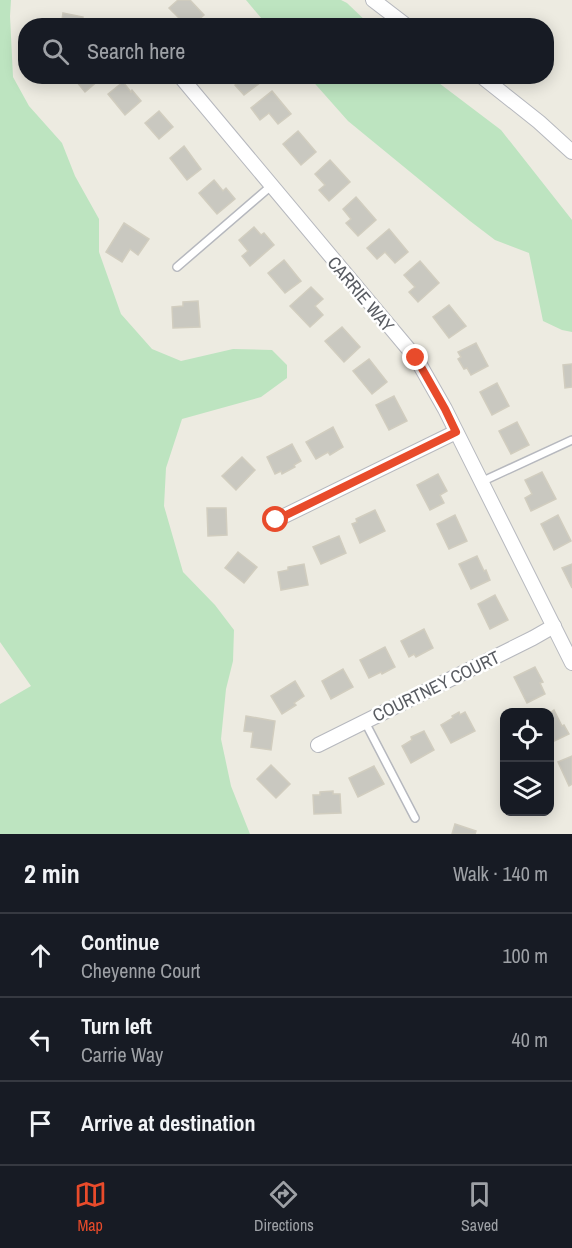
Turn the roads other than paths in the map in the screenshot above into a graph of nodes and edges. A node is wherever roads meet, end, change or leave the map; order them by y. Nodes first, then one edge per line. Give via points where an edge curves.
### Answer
1 (373, 0) edge
2 (397, 18) edge
3 (187, 84) edge
4 (491, 84) edge
5 (572, 152) edge
6 (271, 186) junction
7 (177, 267) dead end
8 (456, 432) junction
9 (572, 440) edge
10 (481, 482) junction
11 (276, 520) dead end
12 (554, 626) junction
13 (572, 663) edge
14 (365, 722) junction
15 (318, 745) dead end
16 (415, 818) dead end

1 - 2 street
3 - 6 street, CARRIE WAY
4 - 5 street
6 - 7 lane
6 - 8 street, CARRIE WAY via 416,358
8 - 10 street, CARRIE WAY
8 - 11 street
9 - 10 lane
10 - 12 street, CARRIE WAY
12 - 13 street, CARRIE WAY
12 - 14 street, COURTNEY COURT
14 - 15 street, COURTNEY COURT
14 - 16 lane

